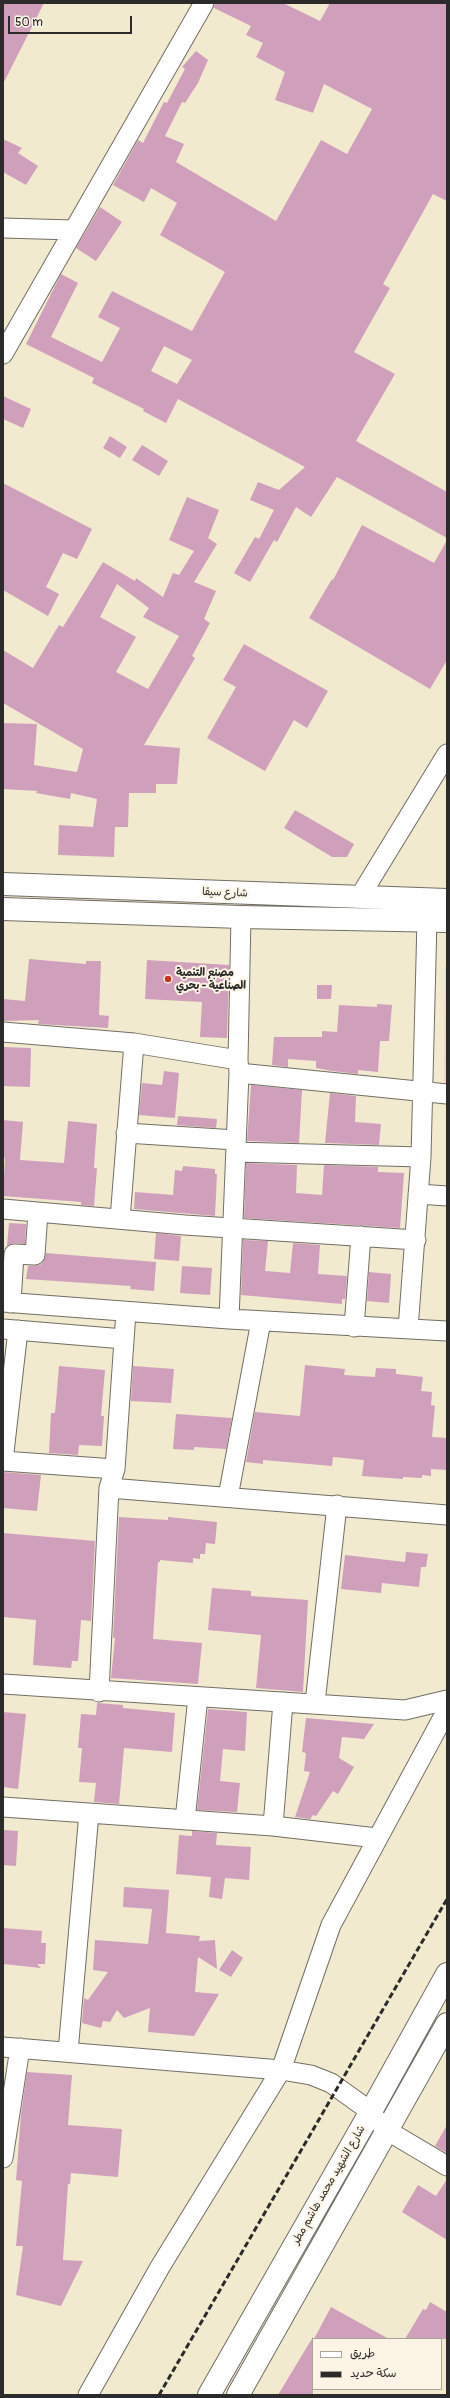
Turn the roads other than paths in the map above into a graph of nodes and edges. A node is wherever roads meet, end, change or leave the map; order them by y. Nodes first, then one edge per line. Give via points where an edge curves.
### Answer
1 (204, 3) edge
2 (3, 228) edge
3 (73, 230) junction
4 (3, 354) edge
5 (447, 754) edge
6 (3, 884) edge
7 (359, 898) junction
8 (447, 900) edge
9 (3, 910) edge
10 (241, 917) junction
11 (437, 920) edge
12 (3, 1032) edge
13 (134, 1043) junction
14 (238, 1066) junction
15 (422, 1091) junction
16 (447, 1094) edge
17 (126, 1133) junction
18 (236, 1146) junction
19 (421, 1157) junction
20 (418, 1194) junction
21 (447, 1196) edge
22 (3, 1209) edge
23 (38, 1212) junction
24 (120, 1218) junction
25 (233, 1227) junction
26 (361, 1236) junction
27 (416, 1240) junction
28 (7, 1303) edge
29 (126, 1312) junction
30 (230, 1319) junction
31 (261, 1321) junction
32 (354, 1327) junction
33 (10, 1329) edge
34 (408, 1329) junction
35 (447, 1331) edge
36 (124, 1339) junction
37 (3, 1461) edge
38 (115, 1469) junction
39 (109, 1488) junction
40 (228, 1497) junction
41 (337, 1505) junction
42 (447, 1515) edge
43 (3, 1684) edge
44 (99, 1692) junction
45 (198, 1697) junction
46 (447, 1700) edge
47 (283, 1702) junction
48 (316, 1703) junction
49 (447, 1710) edge
50 (3, 1807) edge
51 (89, 1813) junction
52 (185, 1820) junction
53 (273, 1826) junction
54 (377, 1838) junction
55 (447, 1974) edge
56 (447, 2024) edge
57 (12, 2048) edge
58 (68, 2052) junction
59 (281, 2070) junction
60 (370, 2113) junction
61 (388, 2131) junction
62 (3, 2158) edge
63 (447, 2166) edge
64 (88, 2395) edge
65 (209, 2395) edge
66 (238, 2395) edge

1 - 3 street
2 - 3 street
3 - 4 street
5 - 7 street
6 - 7 main road, شارع سيقا
7 - 8 main road, شارع سيقا
9 - 10 main road
10 - 11 main road
10 - 14 street
11 - 15 street
12 - 13 street
13 - 14 street
13 - 17 street
14 - 15 street
14 - 18 street
15 - 16 street
15 - 19 street
17 - 18 street
17 - 24 street
18 - 19 street
18 - 25 street
19 - 20 street
20 - 21 street
20 - 27 street
22 - 23 street
23 - 24 street
23 - 28 street via 35,1255 14,1254
24 - 25 street
25 - 26 street
25 - 30 street
26 - 27 street
26 - 32 street
27 - 34 street
28 - 29 street
29 - 30 street
29 - 36 street
30 - 31 street
31 - 32 street
31 - 40 street
32 - 34 street
33 - 36 street
33 - 37 street
34 - 35 street
36 - 38 street
37 - 38 street
38 - 39 street
39 - 40 street
39 - 44 street
40 - 41 street
41 - 42 street
41 - 48 street
43 - 44 street
44 - 45 street
45 - 47 street
45 - 52 street
46 - 48 street via 405,1710
47 - 48 street
47 - 53 street
49 - 54 street
50 - 51 street
51 - 52 street
51 - 58 street
52 - 53 street
53 - 54 street
54 - 59 street via 331,1925
55 - 60 main road, شارع الشهيد محمد هاشم مطر
56 - 61 main road
57 - 58 street
57 - 62 street
58 - 59 street
59 - 60 street via 311,2075 331,2083
59 - 64 street via 160,2267
60 - 61 street
60 - 65 main road, شارع الشهيد محمد هاشم مطر
61 - 63 street
61 - 66 main road

